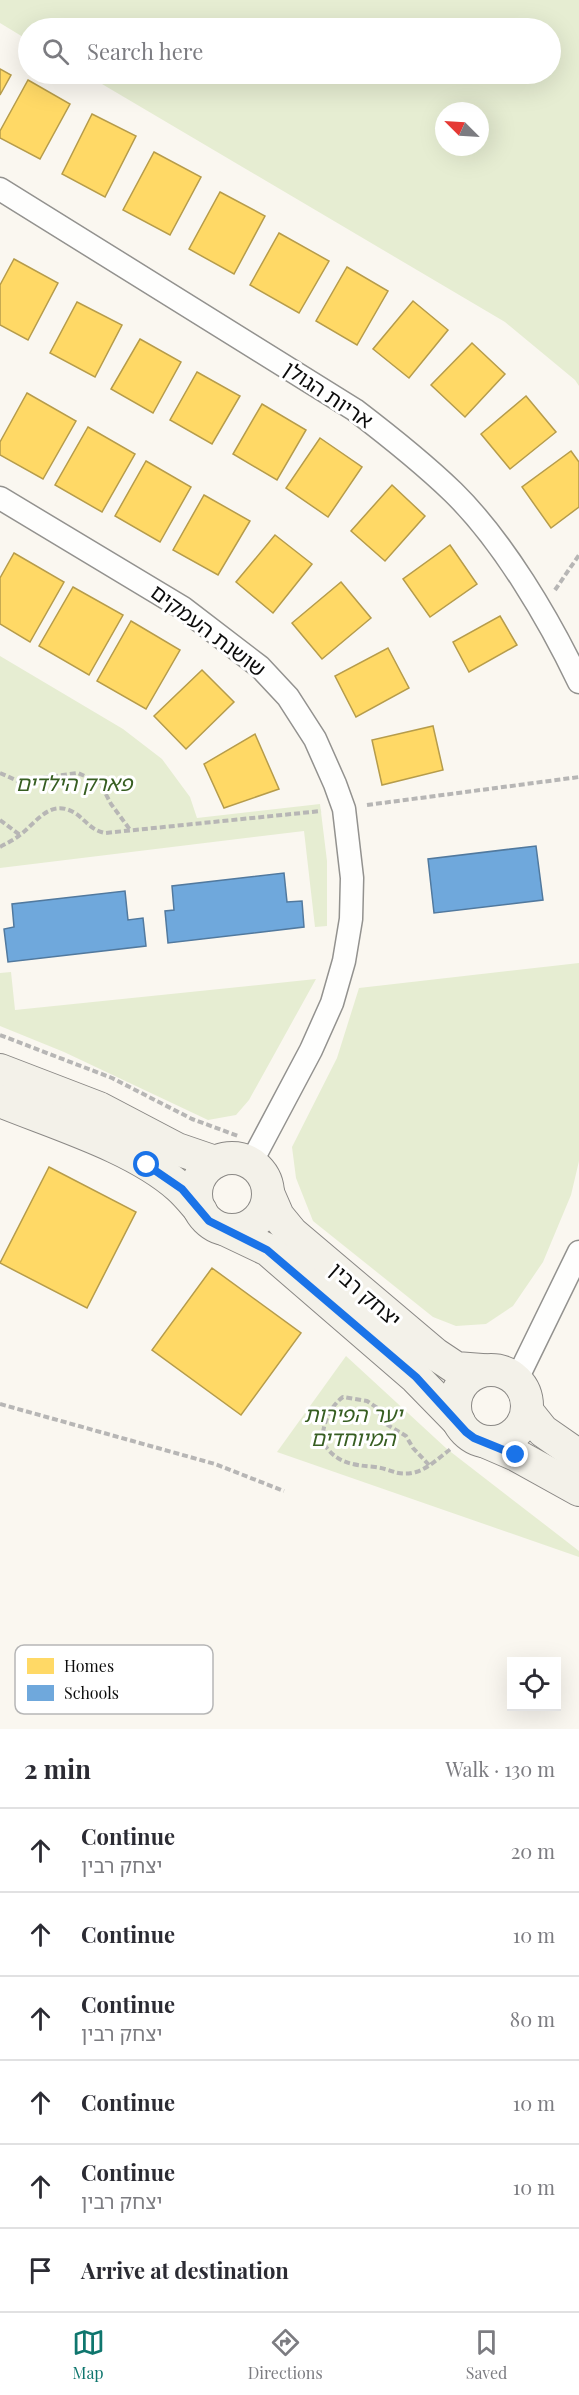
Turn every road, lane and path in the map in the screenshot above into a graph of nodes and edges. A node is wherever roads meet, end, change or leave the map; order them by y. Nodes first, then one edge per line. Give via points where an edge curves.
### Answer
1 (0, 189) edge
2 (0, 498) edge
3 (579, 555) edge
4 (541, 610) junction
5 (579, 682) edge
6 (0, 773) edge
7 (579, 777) edge
8 (344, 809) junction
9 (0, 820) edge
10 (132, 832) junction
11 (20, 835) junction
12 (0, 847) edge
13 (0, 1070) edge
14 (0, 1101) edge
15 (215, 1162) junction
16 (251, 1163) junction
17 (268, 1193) junction
18 (201, 1211) junction
19 (226, 1230) junction
20 (579, 1252) edge
21 (482, 1370) junction
22 (517, 1379) junction
23 (0, 1404) edge
24 (527, 1412) junction
25 (470, 1432) junction
26 (579, 1456) edge
27 (429, 1465) junction
28 (579, 1490) edge
29 (284, 1491) dead end

1 - 4 street, אריות הגולן via 354,410 408,451 455,494 495,542
2 - 8 street, שושנת העמקים via 174,602 260,667 288,697 315,740
3 - 4 path
4 - 5 street, אריות הגולן
6 - 10 path via 18,781 78,773 100,783
7 - 8 path
8 - 10 path
8 - 16 street, שושנת העמקים via 352,878 344,961 332,1003 311,1050
9 - 11 path
10 - 11 path via 95,831 74,812 59,807 48,810
11 - 12 path
13 - 15 main road via 99,1108 177,1149
14 - 18 main road via 87,1135 147,1165 182,1189
15 - 16 main road via 239,1158
15 - 18 main road via 205,1170 197,1187 196,1200
16 - 17 main road via 266,1181
17 - 19 main road via 260,1216 244,1227
17 - 21 main road, יצחק רבין via 278,1216 292,1233 435,1354 456,1368
18 - 19 main road via 209,1221
19 - 25 main road, יצחק רבין via 267,1250 416,1377
20 - 22 street
21 - 22 main road via 506,1372
21 - 25 main road via 461,1385 456,1397 455,1410
22 - 24 main road via 525,1390
23 - 29 path via 215,1464
24 - 25 main road via 521,1427 499,1441
24 - 26 main road via 543,1431
25 - 27 path
25 - 28 main road, יצחק רבין
27 - 27 path via 397,1474 350,1465 335,1458 323,1442 325,1423 343,1397 367,1401 379,1409 381,1421 406,1436

